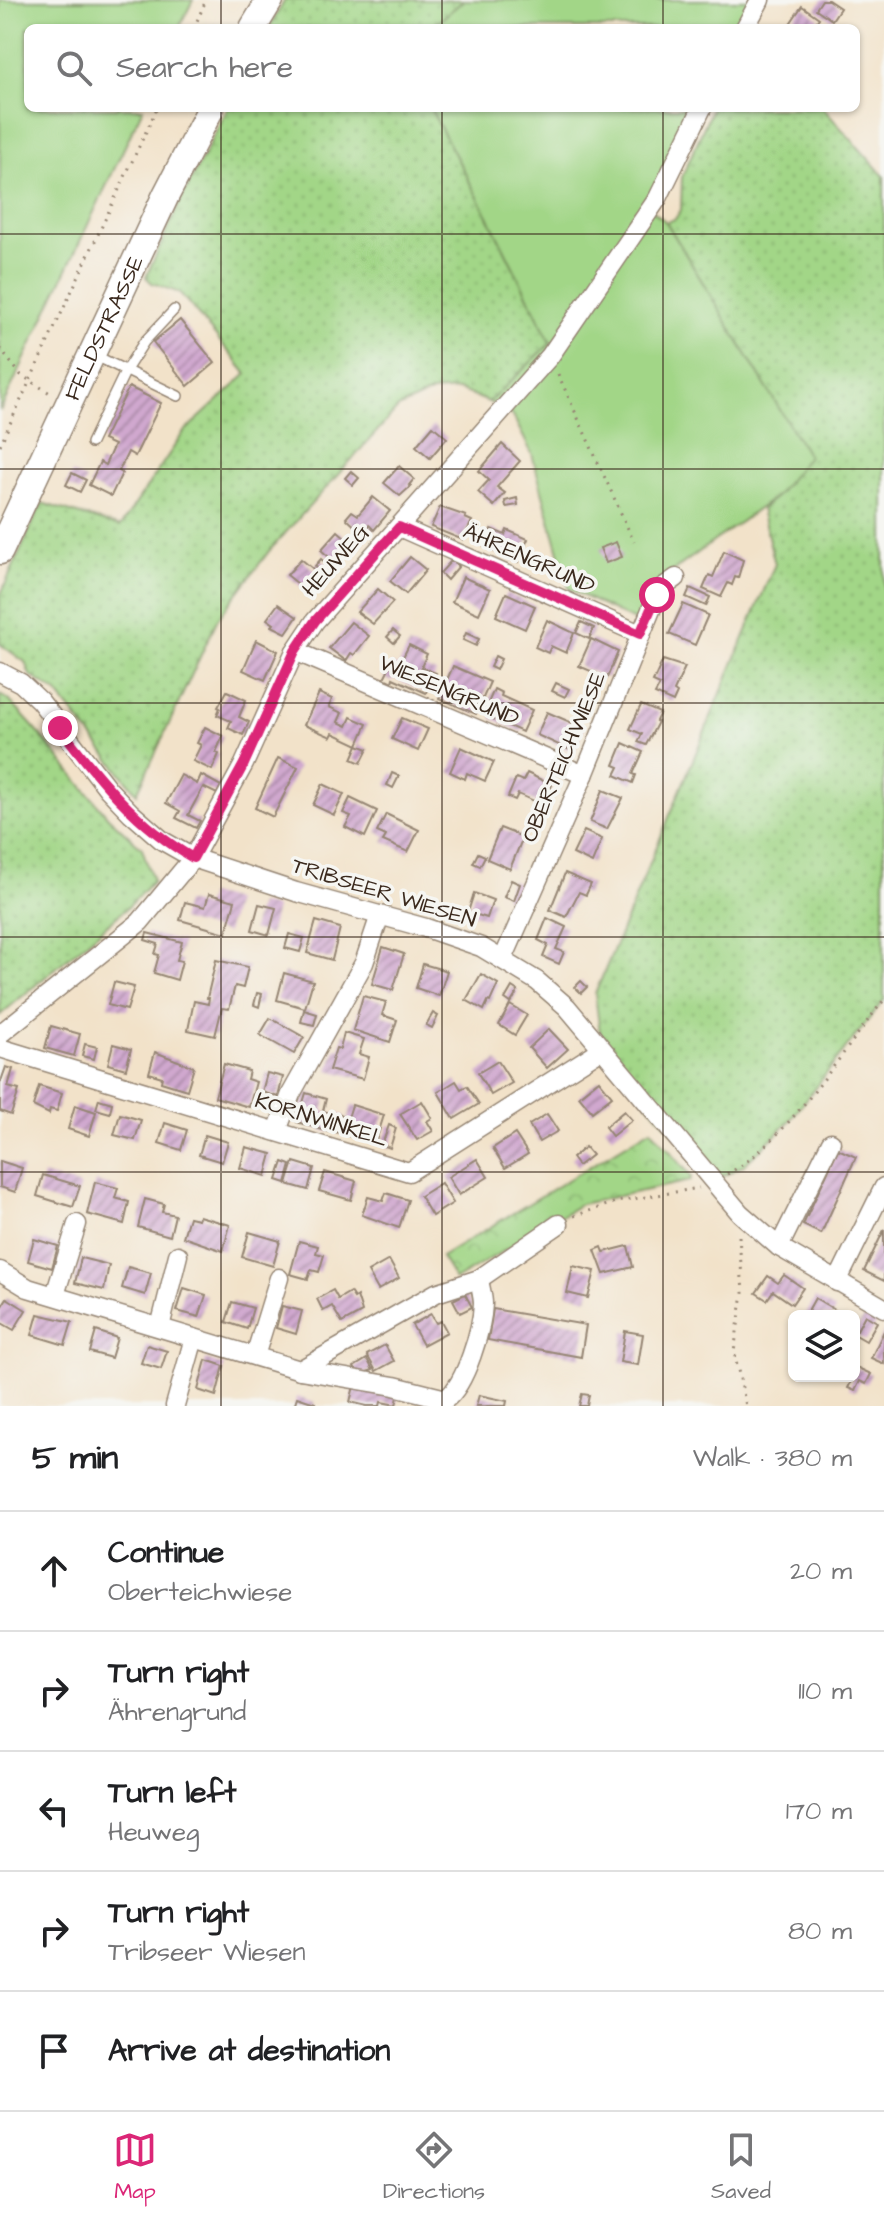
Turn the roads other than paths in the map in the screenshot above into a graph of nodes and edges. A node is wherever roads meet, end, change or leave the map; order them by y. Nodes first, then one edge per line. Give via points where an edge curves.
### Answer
1 (270, 0) edge
2 (760, 0) edge
3 (255, 24) edge
4 (747, 24) edge
5 (209, 112) edge
6 (700, 112) edge
7 (174, 310) dead end
8 (93, 354) junction
9 (126, 370) junction
10 (178, 396) dead end
11 (91, 443) dead end
12 (399, 527) junction
13 (0, 551) edge
14 (676, 578) dead end
15 (640, 634) junction
16 (295, 651) junction
17 (0, 672) edge
18 (584, 775) junction
19 (193, 858) junction
20 (380, 915) junction
21 (503, 959) junction
22 (0, 1034) edge
23 (0, 1048) edge
24 (602, 1049) junction
25 (277, 1131) junction
26 (831, 1142) dead end
27 (884, 1187) edge
28 (77, 1224) dead end
29 (559, 1224) road end
30 (779, 1247) junction
31 (178, 1255) dead end
32 (0, 1271) edge
33 (279, 1278) dead end
34 (479, 1279) junction
35 (837, 1282) junction
36 (55, 1295) junction
37 (884, 1308) edge
38 (160, 1327) junction
39 (194, 1338) junction
40 (255, 1356) junction
41 (300, 1370) junction
42 (175, 1406) edge

1 - 3 main road
2 - 4 street
5 - 8 main road, FELDSTRASSE
6 - 12 street, HEUWEG via 658,198 550,356
7 - 9 lane
8 - 9 lane
8 - 13 main road, FELDSTRASSE
9 - 10 lane
9 - 11 lane
12 - 15 street, ÄHRENGRUND
12 - 16 street, HEUWEG
14 - 15 street, OBERTEICHWIESE via 657,595
15 - 18 street, OBERTEICHWIESE
16 - 18 street, WIESENGRUND
16 - 19 street, HEUWEG via 244,764
17 - 19 street, TRIBSEER WIESEN via 40,701 131,813
18 - 21 street, OBERTEICHWIESE
19 - 20 street, TRIBSEER WIESEN
19 - 22 street, HEUWEG via 140,922
20 - 21 street, TRIBSEER WIESEN
20 - 25 street via 364,963 291,1094
21 - 24 street, TRIBSEER WIESEN via 567,1007
23 - 25 street, KORNWINKEL
24 - 25 street, KORNWINKEL via 409,1172
24 - 30 street, TRIBSEER WIESEN via 740,1213
26 - 30 street
27 - 35 street
28 - 36 street
29 - 34 street
30 - 35 street, TRIBSEER WIESEN
31 - 38 street
32 - 36 street via 28,1288
33 - 40 street
34 - 41 street via 436,1293
34 - 41 street via 483,1305 476,1336 467,1366 446,1399
35 - 37 street, TRIBSEER WIESEN
36 - 38 street
38 - 39 street
39 - 40 street
39 - 42 street
40 - 41 street

